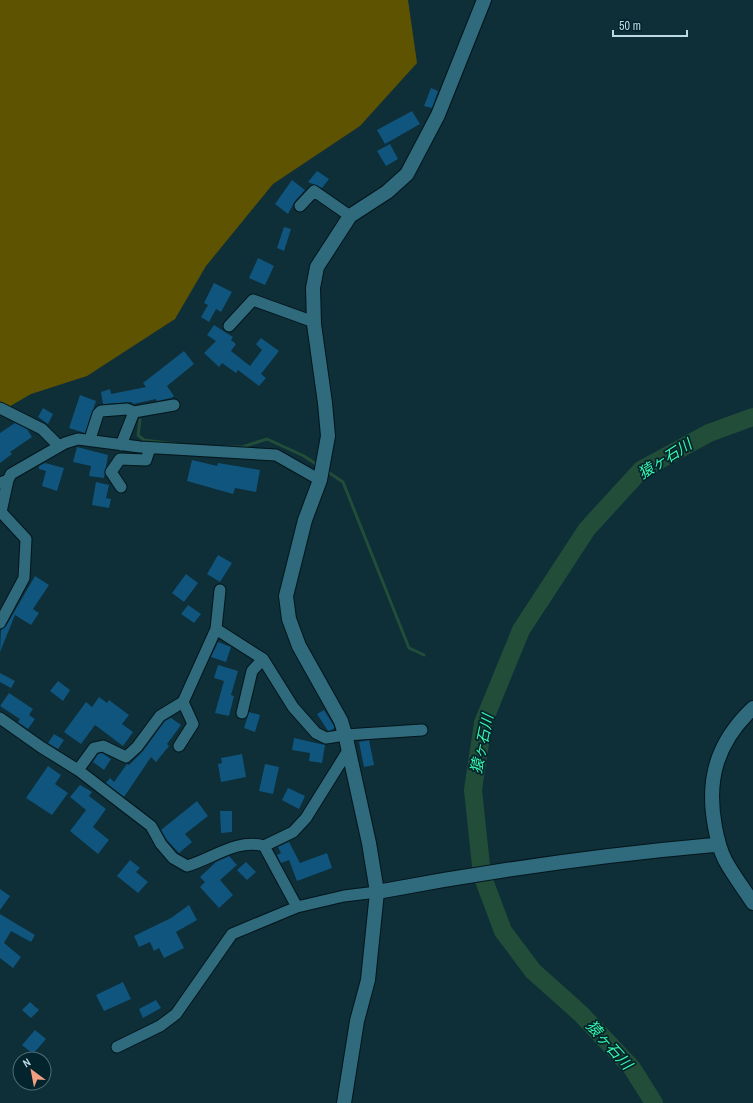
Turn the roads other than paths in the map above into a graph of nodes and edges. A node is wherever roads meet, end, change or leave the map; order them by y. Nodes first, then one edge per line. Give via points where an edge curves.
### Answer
1 (484, 0) edge
2 (300, 206) dead end
3 (350, 216) junction
4 (314, 322) junction
5 (230, 326) dead end
6 (174, 405) dead end
7 (0, 408) edge
8 (134, 412) junction
9 (90, 439) junction
10 (122, 445) junction
11 (59, 446) junction
12 (150, 448) junction
13 (320, 480) junction
14 (4, 481) edge
15 (122, 488) dead end
16 (220, 590) dead end
17 (0, 623) edge
18 (216, 629) junction
19 (263, 659) junction
20 (183, 702) junction
21 (753, 708) edge
22 (242, 713) dead end
23 (0, 718) edge
24 (422, 730) dead end
25 (345, 734) junction
26 (179, 746) dead end
27 (349, 749) junction
28 (78, 770) junction
29 (718, 840) junction
30 (264, 846) junction
31 (377, 892) junction
32 (753, 904) edge
33 (297, 907) junction
34 (117, 1047) dead end
35 (344, 1103) edge

1 - 3 street via 438,115 407,174 387,192
2 - 3 street via 314,191
3 - 4 street via 317,267 313,288
4 - 5 street via 253,300
4 - 13 street via 328,436
6 - 8 street
7 - 11 street via 42,429
8 - 9 street via 127,409 101,411
8 - 10 street
9 - 10 street
9 - 11 street via 78,439
10 - 12 street
11 - 14 street via 11,474
12 - 13 street via 276,455
12 - 15 street via 146,460 120,460 111,472
13 - 25 street via 305,520 286,596 289,619 299,646 341,721
14 - 17 street via 1,512 26,539 26,547 24,578
16 - 18 street
18 - 19 street
18 - 20 street
19 - 22 street via 252,671
19 - 25 street via 293,707 316,733 326,738
20 - 26 street via 193,724
20 - 28 street via 160,716 126,757 103,746 94,748
21 - 29 street via 728,738 714,770 711,806
23 - 28 street
24 - 25 street
25 - 27 street
27 - 30 street via 306,818 293,832
27 - 31 street
28 - 30 street via 151,826 173,858 187,866 203,862 236,846
29 - 31 street via 714,845 640,851
29 - 32 street via 724,859
30 - 33 street
31 - 33 street via 344,896
31 - 35 street via 368,980 357,1021
33 - 34 street via 232,934 176,1014 160,1026

